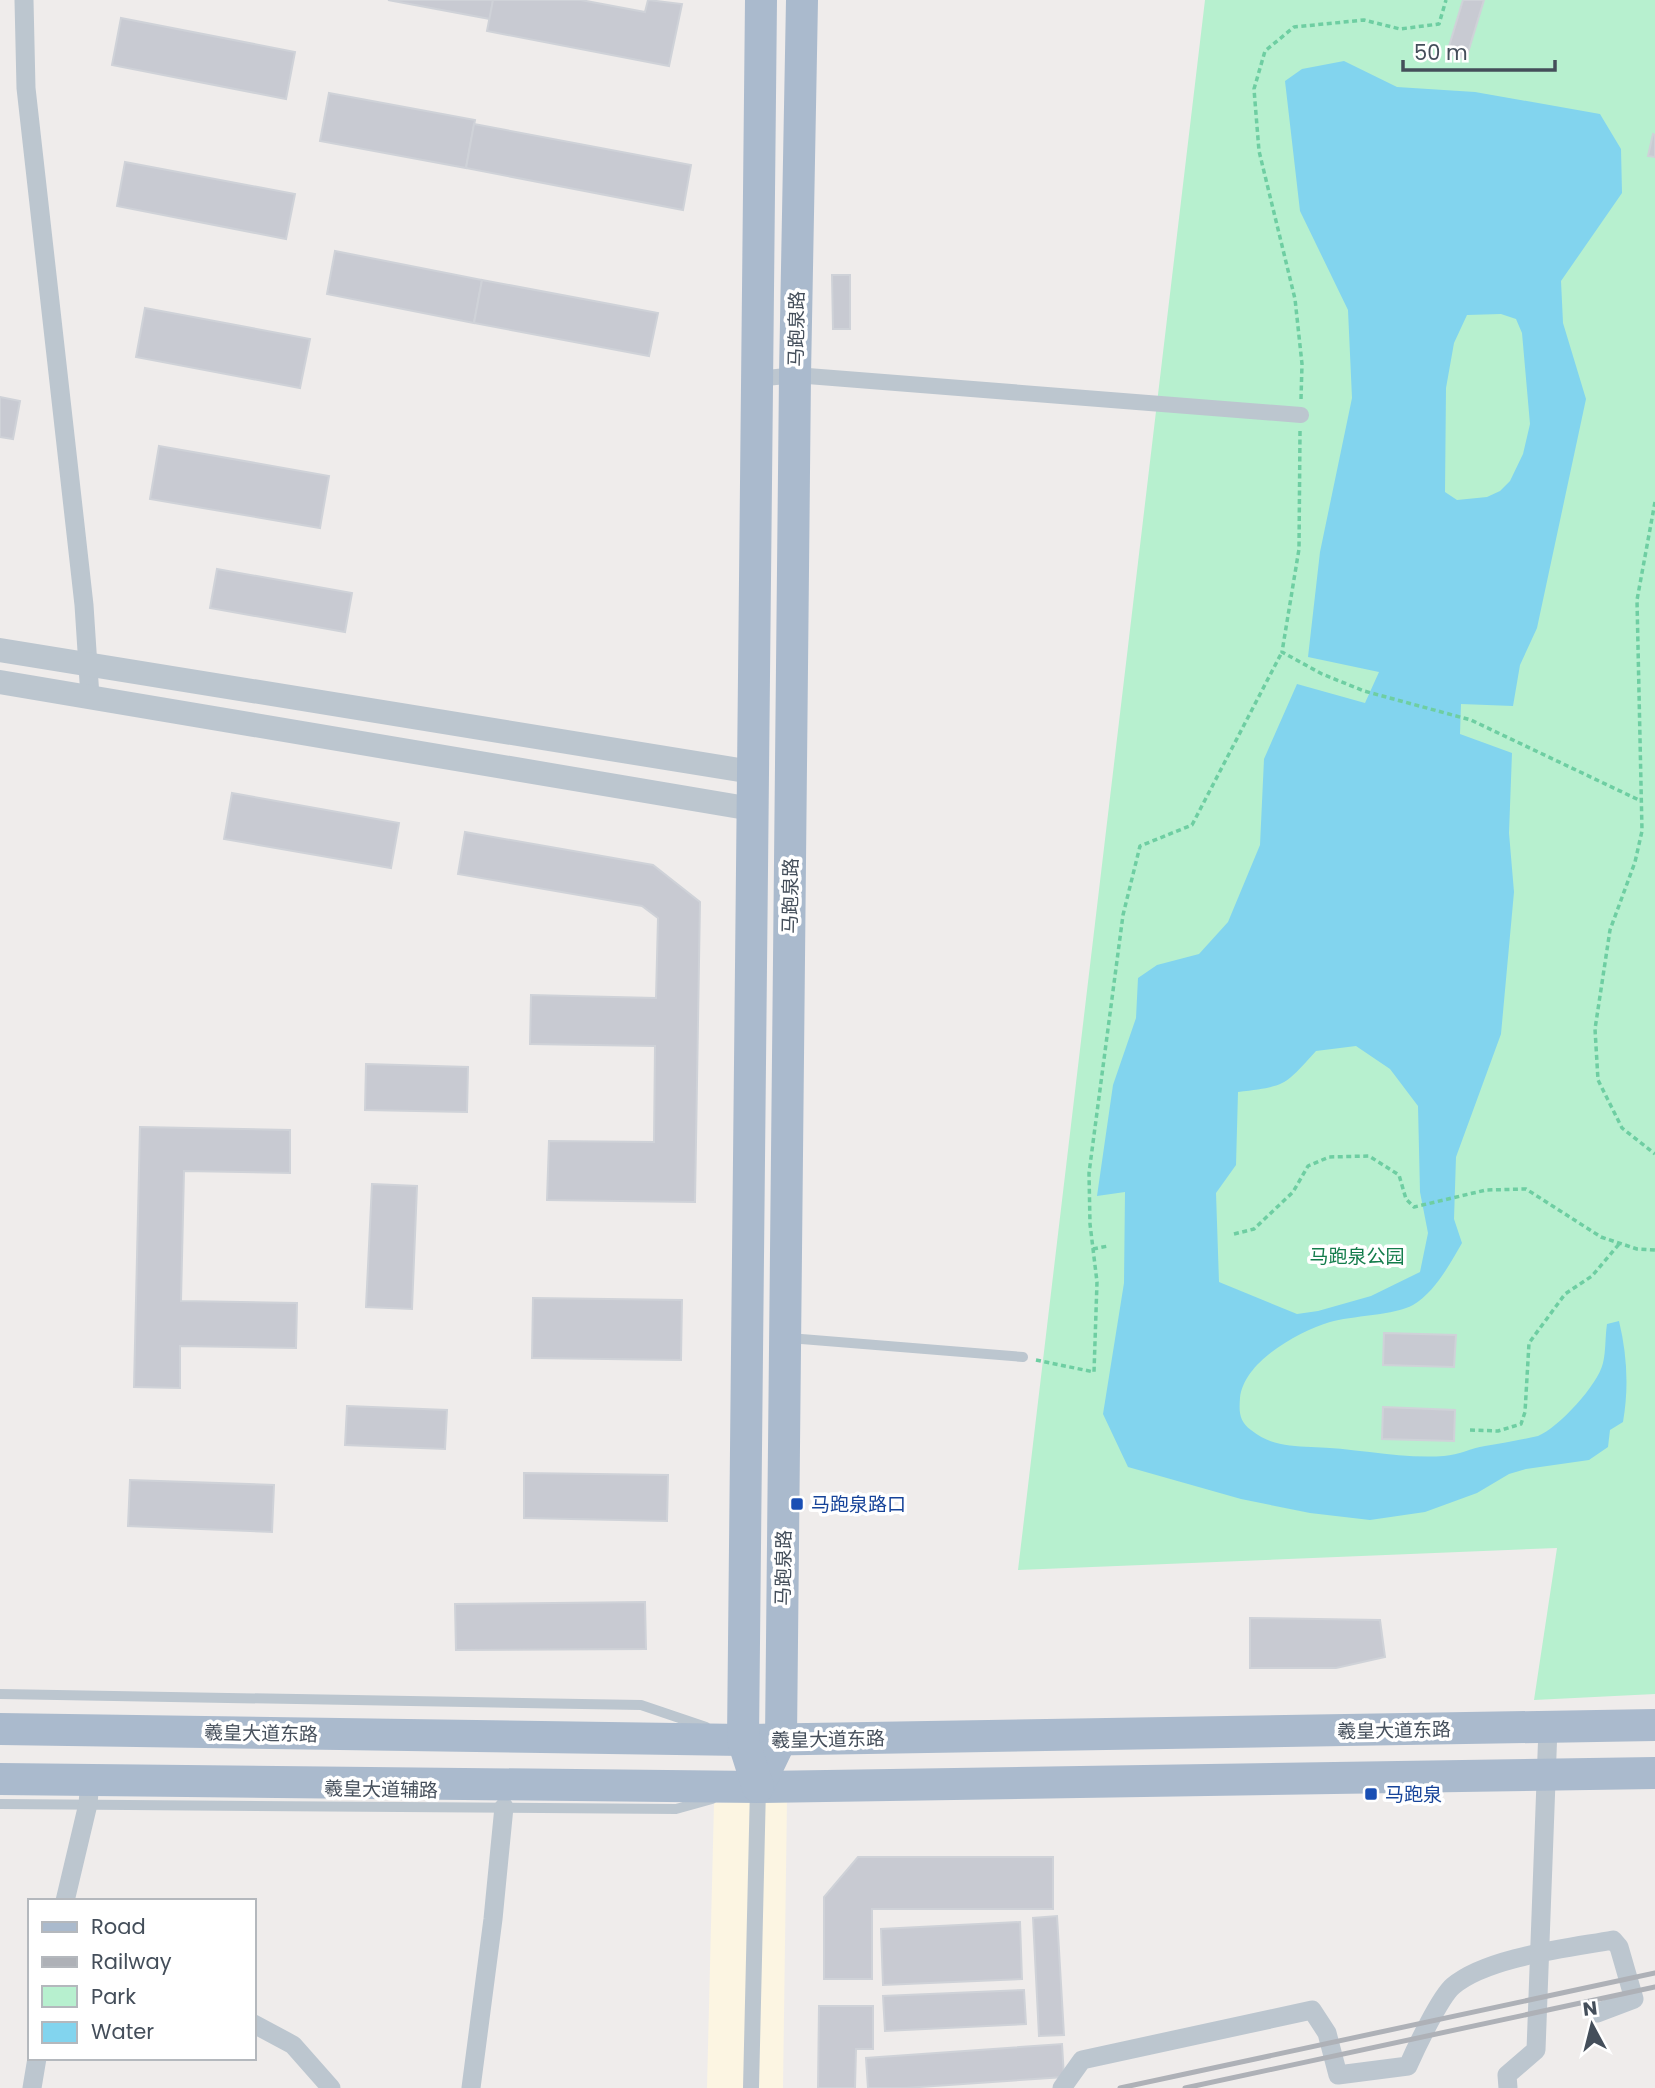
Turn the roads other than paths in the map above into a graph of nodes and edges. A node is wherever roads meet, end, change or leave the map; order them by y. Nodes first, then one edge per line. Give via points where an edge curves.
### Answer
1 (24, 0) edge
2 (761, 0) edge
3 (802, 0) edge
4 (795, 374) junction
5 (757, 379) junction
6 (1301, 415) road end
7 (0, 650) edge
8 (88, 664) junction
9 (0, 682) edge
10 (90, 697) junction
11 (752, 772) junction
12 (752, 808) junction
13 (785, 1338) junction
14 (1023, 1357) road end
15 (0, 1694) edge
16 (1655, 1726) edge
17 (1548, 1728) junction
18 (0, 1729) edge
19 (781, 1739) junction
20 (743, 1740) junction
21 (1655, 1773) edge
22 (1546, 1775) junction
23 (0, 1779) edge
24 (758, 1787) junction
25 (89, 1792) junction
26 (0, 1804) edge
27 (504, 1807) junction
28 (65, 1899) edge
29 (1539, 1954) junction
30 (1597, 2013) dead end
31 (256, 2025) edge
32 (37, 2060) edge
33 (32, 2088) edge
34 (331, 2088) edge
35 (471, 2088) edge
36 (751, 2088) edge
37 (1062, 2088) edge
38 (1508, 2088) edge

1 - 8 street via 26,88
2 - 5 main road, 马跑泉路
3 - 4 main road, 马跑泉路
4 - 5 street
4 - 6 street
4 - 13 main road, 马跑泉路
5 - 11 main road, 马跑泉路
7 - 8 street
8 - 10 street
8 - 11 street
9 - 10 street
10 - 12 street
11 - 12 main road, 马跑泉路
12 - 20 main road, 马跑泉路
13 - 14 lane
13 - 19 main road, 马跑泉路
15 - 20 lane via 641,1705
16 - 17 main road, 羲皇大道东路
17 - 19 main road, 羲皇大道东路
17 - 22 street
18 - 20 main road, 羲皇大道东路
19 - 20 main road, 羲皇大道东路
19 - 24 main road, 马跑泉路
20 - 24 main road, 马跑泉路
21 - 22 main road
22 - 24 main road
22 - 29 street
23 - 25 main road
24 - 25 main road
24 - 27 lane, 羲皇大道辅路 via 676,1809
24 - 36 street, 马跑泉路
25 - 26 lane, 羲皇大道辅路
25 - 27 lane, 羲皇大道辅路
25 - 28 street
27 - 35 street
29 - 30 street via 1613,1940 1634,1999
29 - 37 street via 1476,1970 1451,1987 1408,2066 1338,2075 1327,2032 1312,2010 1082,2060
29 - 38 street via 1536,2050 1507,2075
31 - 34 street via 293,2045
32 - 33 street

